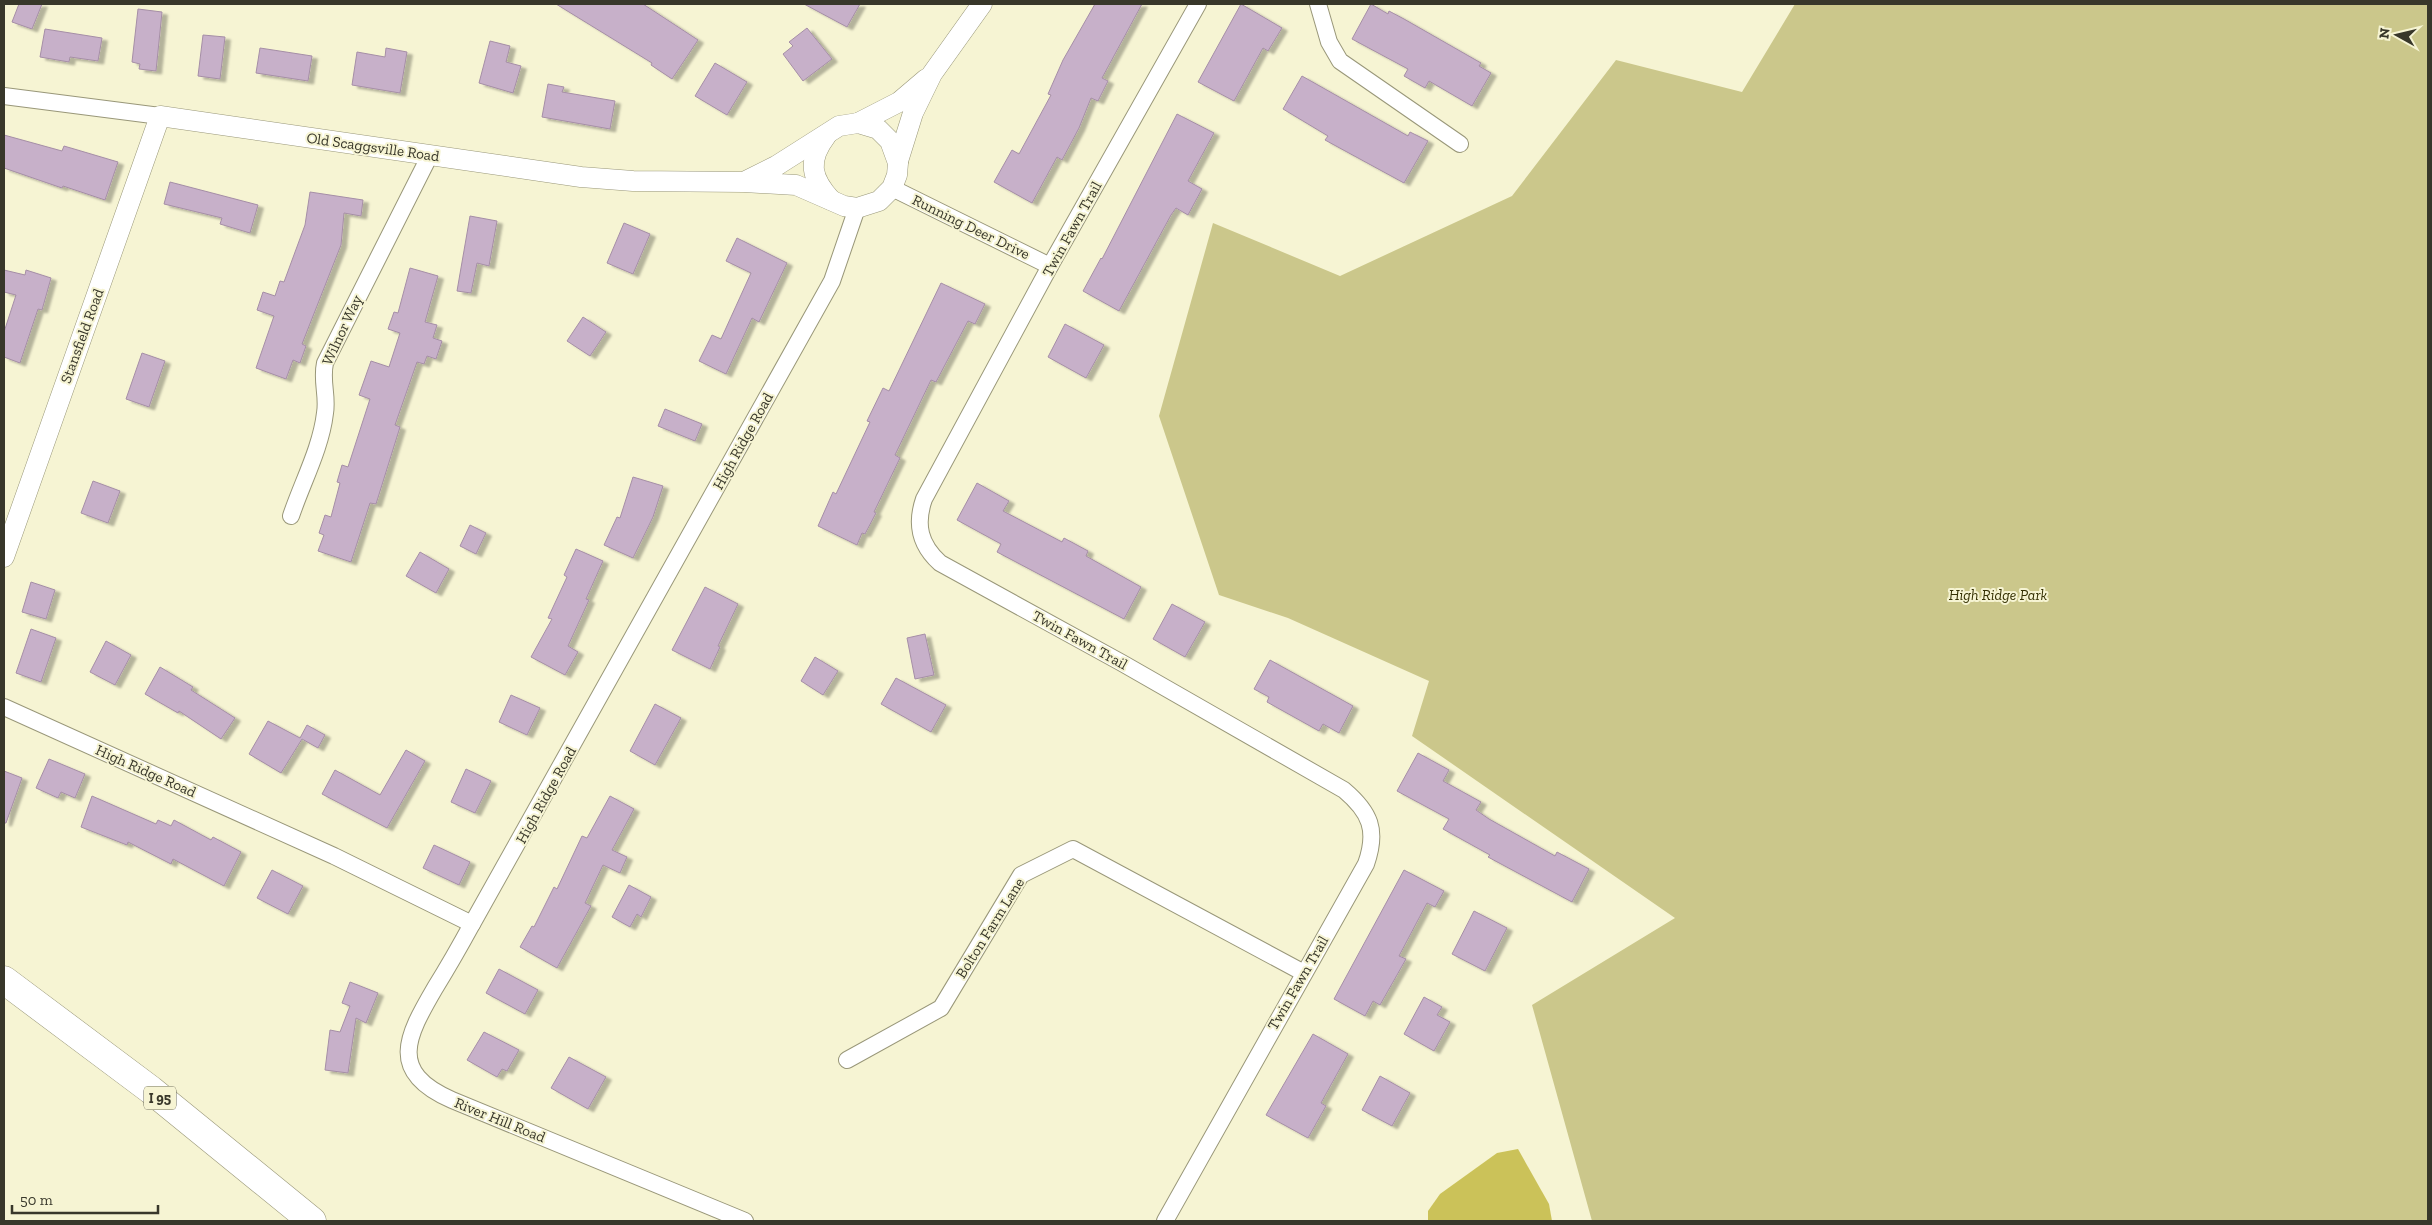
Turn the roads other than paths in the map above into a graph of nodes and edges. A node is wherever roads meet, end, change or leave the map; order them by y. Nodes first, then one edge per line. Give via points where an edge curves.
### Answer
1 (982, 4) edge
2 (1198, 4) edge
3 (1318, 4) edge
4 (932, 74) junction
5 (4, 96) edge
6 (160, 116) junction
7 (858, 123) junction
8 (827, 134) junction
9 (1460, 144) dead end
10 (430, 155) junction
11 (898, 161) junction
12 (744, 182) junction
13 (892, 188) junction
14 (831, 200) junction
15 (857, 208) junction
16 (1050, 266) junction
17 (291, 516) dead end
18 (4, 557) edge
19 (4, 707) edge
20 (472, 924) junction
21 (1304, 973) junction
22 (4, 980) edge
23 (847, 1060) dead end
24 (312, 1221) edge
25 (745, 1221) edge
26 (1165, 1221) edge

1 - 4 street
2 - 16 street, Twin Fawn Trail
3 - 9 street via 1329,42 1340,61
4 - 7 street via 899,102
4 - 11 street via 913,113
5 - 6 street, Old Scaggsville Road
6 - 10 street, Old Scaggsville Road
6 - 18 street, Stansfield Road
7 - 8 street via 839,126
7 - 11 street via 878,129 890,141
8 - 12 street, Old Scaggsville Road
8 - 14 street via 818,146 813,169 818,185
10 - 12 street, Old Scaggsville Road via 581,177 670,183
10 - 17 street, Wilnor Way via 324,363 322,378 326,411
11 - 13 street
12 - 14 street, Old Scaggsville Road via 796,185
13 - 15 street via 879,201
13 - 16 street, Running Deer Drive
14 - 15 street
15 - 20 street, High Ridge Road via 832,282
16 - 21 street, Twin Fawn Trail via 924,499 919,513 922,540 940,563 1344,790 1365,811 1370,823 1371,850 1366,864
19 - 20 street, High Ridge Road via 334,856
20 - 25 street, River Hill Road via 413,1027 408,1050 411,1068 421,1082 434,1093
21 - 23 street, Bolton Farm Lane via 1073,849 1021,874 941,1008
21 - 26 street, Twin Fawn Trail
22 - 24 highway, I 95 via 151,1090

